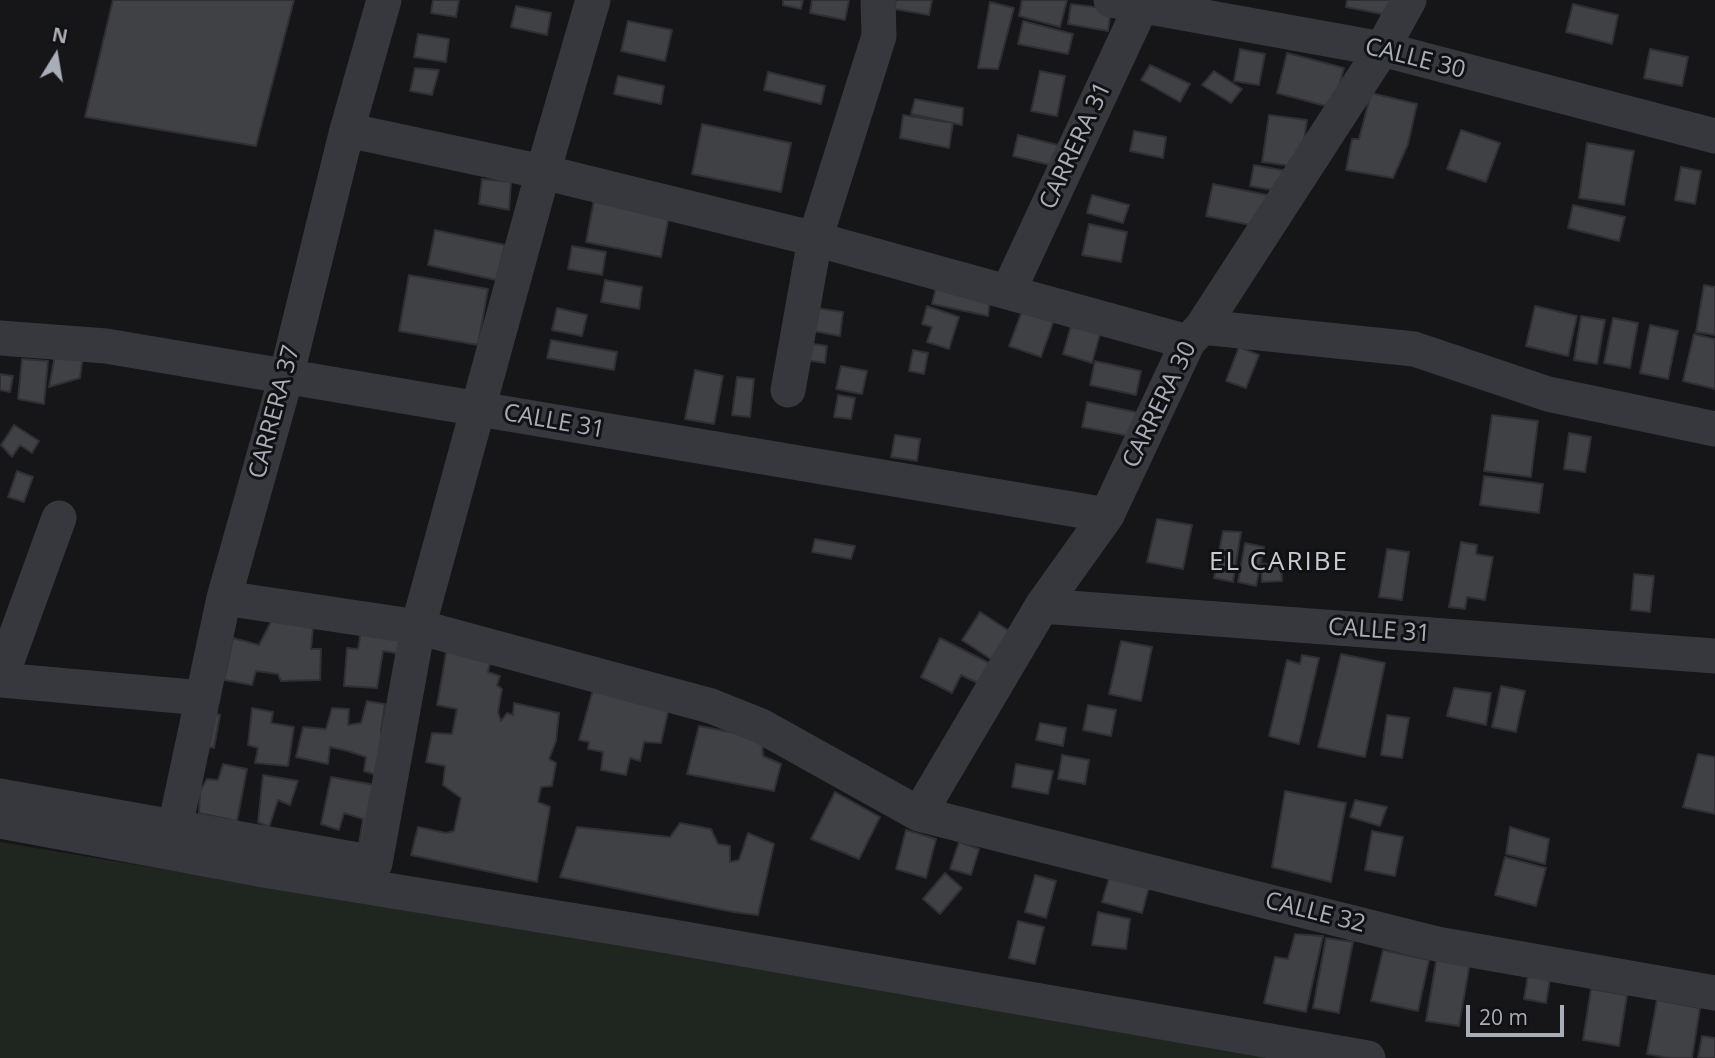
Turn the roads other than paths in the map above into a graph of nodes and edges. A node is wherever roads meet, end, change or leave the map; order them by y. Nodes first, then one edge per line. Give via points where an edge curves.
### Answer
1 (384, 0) edge
2 (593, 0) edge
3 (878, 0) edge
4 (1409, 0) edge
5 (1133, 2) edge
6 (1382, 49) junction
7 (347, 130) junction
8 (1715, 136) edge
9 (543, 172) junction
10 (815, 239) junction
11 (1008, 292) junction
12 (1195, 334) junction
13 (0, 338) edge
14 (286, 377) junction
15 (788, 390) dead end
16 (478, 409) junction
17 (1715, 429) edge
18 (1107, 514) junction
19 (59, 518) dead end
20 (224, 598) junction
21 (1042, 606) junction
22 (418, 627) junction
23 (1715, 656) edge
24 (203, 698) junction
25 (0, 796) edge
26 (919, 814) junction
27 (0, 821) edge
28 (175, 827) junction
29 (1715, 993) edge
30 (1367, 1058) edge

1 - 7 street, CARRERA 37
2 - 9 street
3 - 10 street via 879,36
4 - 6 street, CARRERA 30
5 - 6 street, CALLE 30
5 - 11 street, CARRERA 31
6 - 8 street, CALLE 30
6 - 12 street, CARRERA 30
7 - 9 street
7 - 14 street, CARRERA 37
9 - 10 street
9 - 16 street
10 - 11 street
10 - 15 street
11 - 12 street
12 - 17 street via 1414,349 1548,394
12 - 18 street, CARRERA 30
13 - 14 street, CALLE 31 via 106,346
14 - 16 street, CALLE 31
14 - 20 street, CARRERA 37
16 - 18 street, CALLE 31
16 - 22 street
18 - 21 street, CARRERA 30
19 - 24 street via 0,680
20 - 22 street, CALLE 32
20 - 24 street, CARRERA 37
21 - 23 street, CALLE 31
21 - 26 street, CARRERA 30
22 - 26 street, CALLE 32 via 711,706 761,726
22 - 28 street via 375,863
24 - 28 street, CARRERA 37
25 - 28 street
26 - 29 street, CALLE 32 via 1437,944
27 - 30 street

